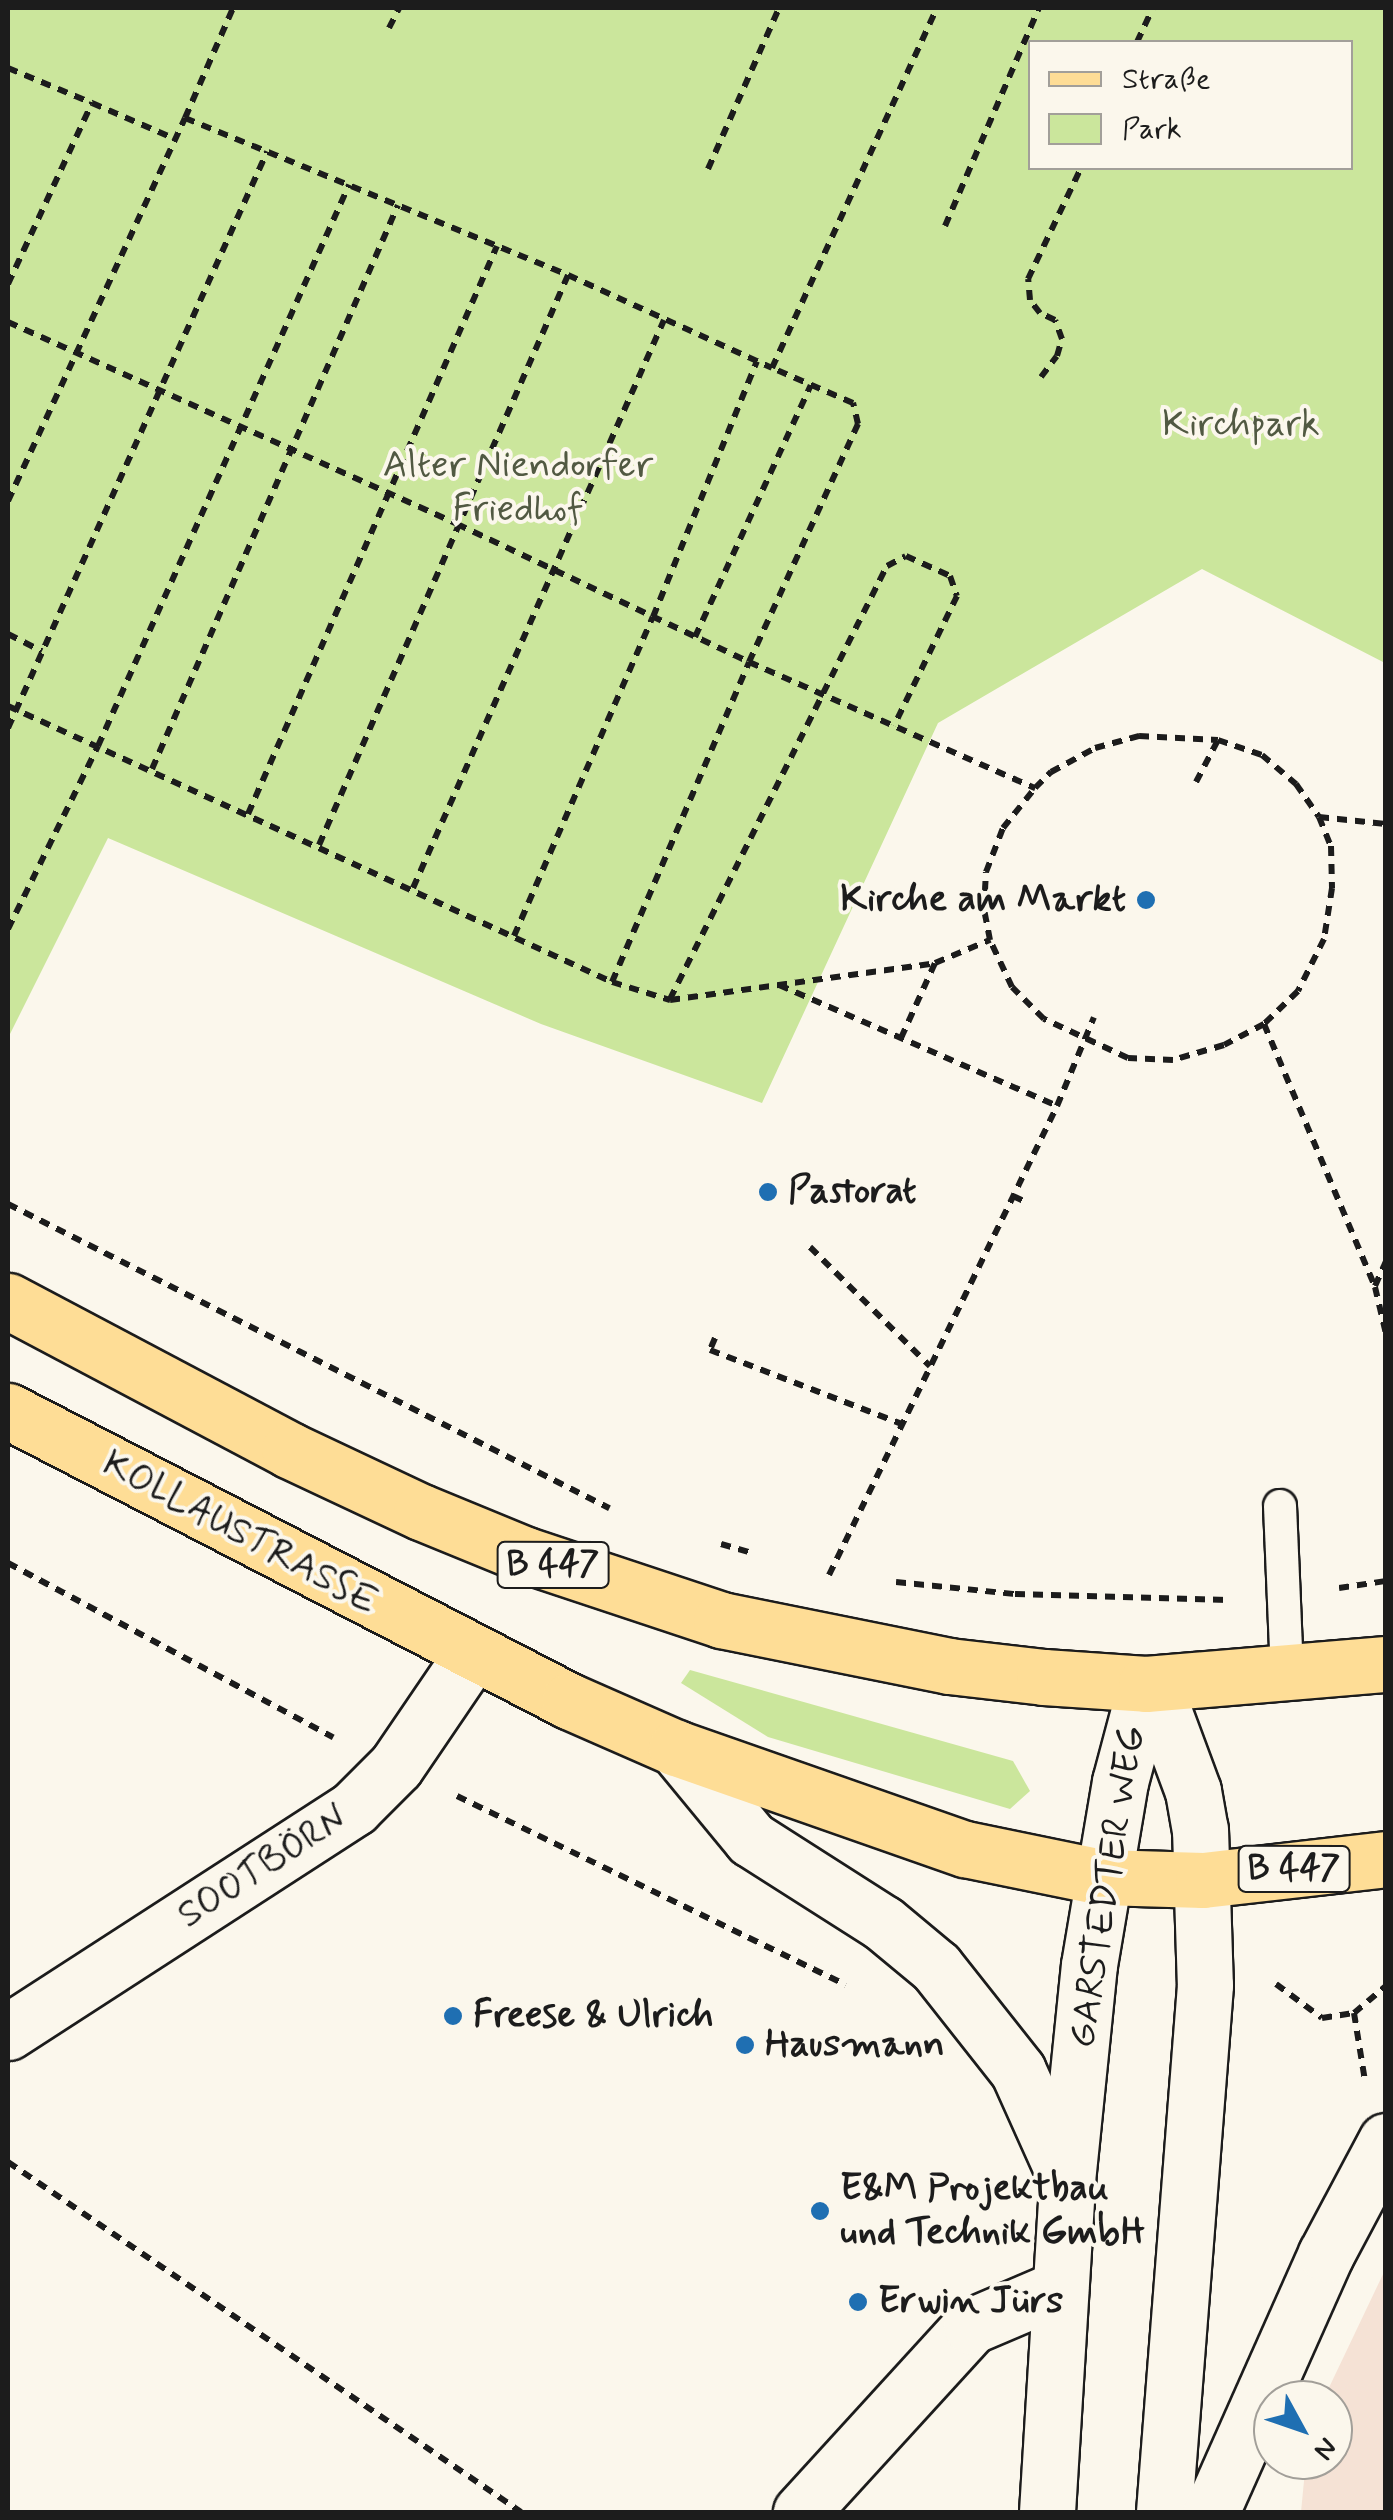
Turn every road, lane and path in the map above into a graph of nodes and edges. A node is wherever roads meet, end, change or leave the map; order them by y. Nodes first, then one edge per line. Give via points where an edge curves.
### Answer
1 (234, 8) edge
2 (399, 8) edge
3 (779, 8) edge
4 (938, 8) edge
5 (1038, 8) edge
6 (1152, 8) edge
7 (389, 28) dead end
8 (1138, 40) edge
9 (9, 72) edge
10 (92, 103) junction
11 (185, 118) junction
12 (176, 139) junction
13 (267, 152) junction
14 (708, 169) dead end
15 (1080, 170) edge
16 (349, 185) junction
17 (398, 205) junction
18 (946, 226) dead end
19 (497, 246) junction
20 (568, 275) junction
21 (8, 284) edge
22 (664, 320) junction
23 (8, 322) edge
24 (78, 354) junction
25 (757, 361) junction
26 (772, 368) junction
27 (1041, 377) dead end
28 (811, 385) junction
29 (161, 392) junction
30 (240, 427) junction
31 (290, 450) junction
32 (389, 494) junction
33 (8, 502) edge
34 (457, 524) junction
35 (556, 570) junction
36 (653, 617) junction
37 (8, 634) edge
38 (695, 637) junction
39 (42, 651) junction
40 (749, 662) junction
41 (824, 695) junction
42 (8, 706) edge
43 (16, 710) junction
44 (894, 726) junction
45 (8, 728) edge
46 (1218, 740) junction
47 (98, 746) junction
48 (152, 769) junction
49 (1196, 782) dead end
50 (1034, 788) junction
51 (248, 814) junction
52 (1319, 817) junction
53 (1386, 824) edge
54 (318, 846) junction
55 (412, 888) junction
56 (8, 929) edge
57 (514, 936) junction
58 (990, 940) junction
59 (935, 963) junction
60 (612, 982) junction
61 (775, 983) junction
62 (670, 1000) junction
63 (1094, 1017) dead end
64 (1264, 1024) junction
65 (902, 1038) junction
66 (1084, 1041) junction
67 (1057, 1106) junction
68 (1013, 1196) junction
69 (1026, 1202) dead end
70 (8, 1204) edge
71 (810, 1247) dead end
72 (1386, 1261) edge
73 (1375, 1287) junction
74 (8, 1301) edge
75 (1386, 1334) edge
76 (715, 1338) dead end
77 (930, 1366) junction
78 (8, 1411) edge
79 (902, 1424) junction
80 (1280, 1506) dead end
81 (611, 1509) dead end
82 (702, 1538) dead end
83 (756, 1554) dead end
84 (8, 1563) edge
85 (811, 1570) dead end
86 (829, 1575) junction
87 (848, 1577) dead end
88 (885, 1581) dead end
89 (1383, 1581) edge
90 (1284, 1597) junction
91 (472, 1654) junction
92 (1386, 1664) edge
93 (1287, 1674) junction
94 (1146, 1684) junction
95 (676, 1748) junction
96 (396, 1766) junction
97 (1386, 1859) edge
98 (1102, 1877) junction
99 (1202, 1880) junction
100 (936, 1967) junction
101 (1276, 1984) dead end
102 (1386, 1986) edge
103 (1354, 2013) junction
104 (8, 2032) edge
105 (1366, 2087) dead end
106 (1386, 2141) edge
107 (8, 2162) edge
108 (1067, 2181) junction
109 (1060, 2288) junction
110 (520, 2512) edge
111 (801, 2512) edge
112 (1047, 2512) edge
113 (1164, 2512) edge
114 (1211, 2512) edge

1 - 11 path
2 - 7 path
3 - 14 path
4 - 26 path
5 - 18 path
6 - 8 path
9 - 10 path
10 - 12 path
10 - 21 path
11 - 12 path
11 - 13 path
12 - 24 path
13 - 16 path
13 - 29 path
15 - 27 path via 1028,279 1030,300 1055,320 1062,339
16 - 17 path
16 - 30 path
17 - 19 path
17 - 31 path
19 - 20 path
19 - 32 path
20 - 22 path
20 - 34 path
22 - 25 path
22 - 35 path
23 - 24 path
24 - 29 path
24 - 33 path
25 - 26 path
25 - 36 path
26 - 28 path
28 - 38 path
28 - 40 path via 853,403 858,424
29 - 30 path
29 - 39 path
30 - 31 path
30 - 47 path
31 - 32 path
31 - 48 path
32 - 34 path
32 - 51 path
34 - 35 path
34 - 54 path
35 - 36 path
35 - 55 path
36 - 38 path
36 - 57 path
37 - 39 path
38 - 40 path
39 - 43 path
40 - 41 path
40 - 60 path
41 - 44 path
41 - 44 path via 887,566 906,556 950,576 957,596
41 - 62 path
42 - 43 path
43 - 45 path
43 - 47 path
44 - 50 path
46 - 49 path
46 - 50 path via 1139,736 1094,748
46 - 52 path via 1262,755 1296,784
47 - 48 path
47 - 56 path
48 - 51 path
50 - 58 path via 1003,828 986,872
51 - 54 path
52 - 53 path
52 - 64 path via 1331,846 1324,938 1298,991
54 - 55 path
55 - 57 path
57 - 60 path
58 - 59 path
58 - 66 path via 1012,987 1044,1019
59 - 61 path
59 - 65 path
60 - 62 path
61 - 62 path
61 - 65 path
63 - 66 path
64 - 66 path via 1172,1060 1128,1058
64 - 73 path
65 - 67 path
66 - 67 path
67 - 68 path
68 - 69 path
68 - 77 path
70 - 81 path
71 - 77 path
72 - 73 path
73 - 75 path
74 - 94 main road, B 447 via 421,1512 659,1602 817,1642 949,1666
76 - 79 path via 710,1350
77 - 79 path
78 - 91 main road, KOLLAUSTRASSE / B 447
79 - 86 path
80 - 90 lane
82 - 83 path
84 - 96 path
85 - 86 path
86 - 87 path
88 - 90 path via 1015,1594
89 - 90 path
90 - 93 lane
91 - 95 main road, B 447
91 - 96 main road, SOOTBÖRN
92 - 93 main road, B 447
93 - 94 main road, B 447
94 - 98 main road, GARSTEDTER WEG
94 - 99 main road, GARSTEDTER WEG via 1184,1760 1200,1828
95 - 98 main road, B 447 via 965,1849
95 - 100 main road via 751,1838 883,1923
96 - 100 path via 853,1988 898,1988
96 - 104 main road, SOOTBÖRN via 329,1827
97 - 99 main road, B 447
98 - 99 main road, B 447
98 - 108 main road, GARSTEDTER WEG
99 - 113 main road, GARSTEDTER WEG via 1206,1985
100 - 108 main road via 1018,2071
101 - 103 path via 1322,2018
102 - 103 path
103 - 105 path
106 - 114 main road via 1326,2254
107 - 110 path
108 - 109 main road, GARSTEDTER WEG
109 - 111 main road via 972,2326
109 - 112 main road, GARSTEDTER WEG

